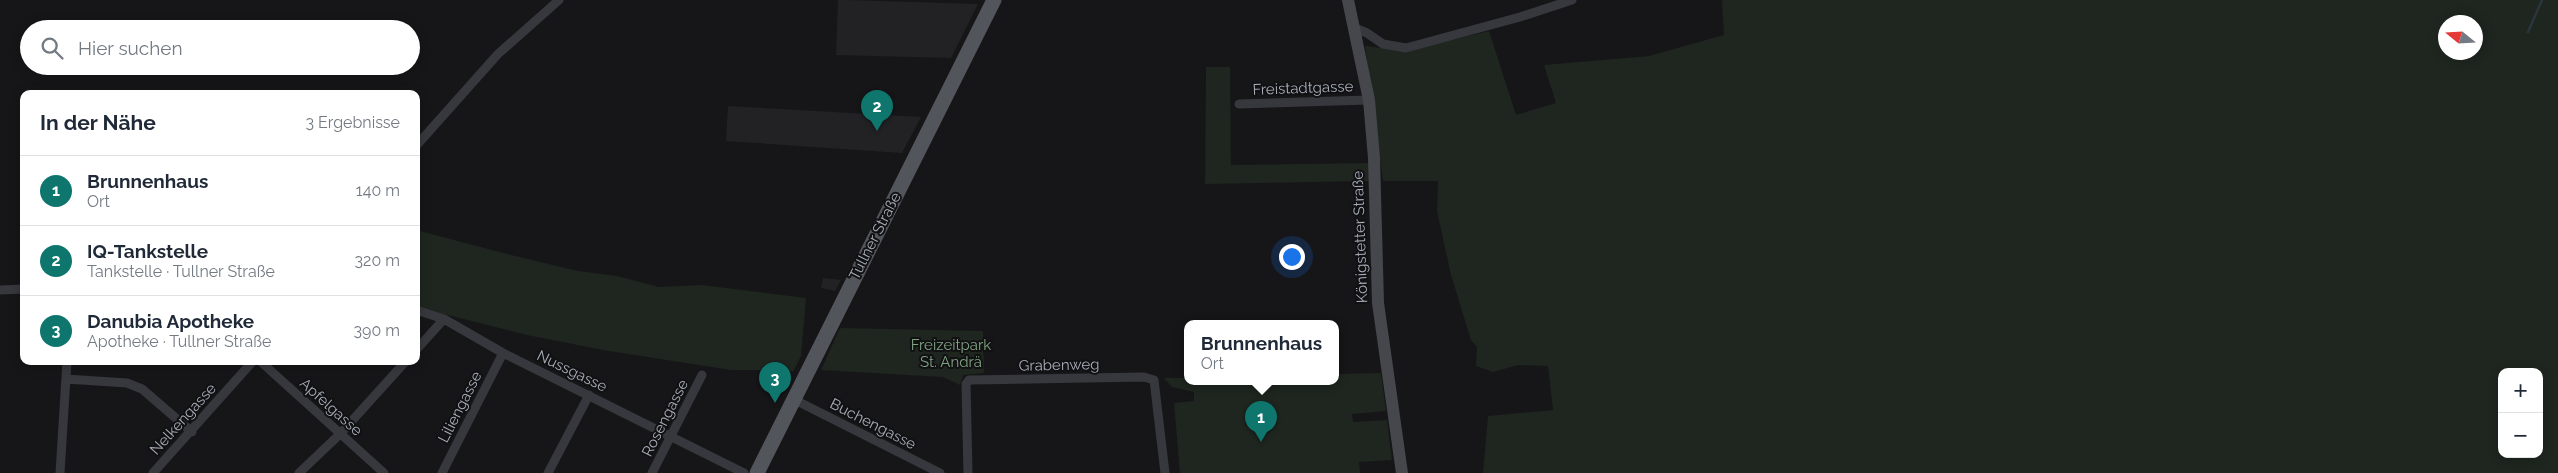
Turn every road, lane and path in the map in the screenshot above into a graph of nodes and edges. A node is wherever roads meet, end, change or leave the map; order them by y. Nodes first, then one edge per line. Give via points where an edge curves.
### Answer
1 (559, 0) edge
2 (994, 0) edge
3 (1348, 0) edge
4 (1572, 0) edge
5 (1355, 28) junction
6 (1369, 100) junction
7 (1239, 104) dead end
8 (420, 142) edge
9 (20, 289) edge
10 (0, 290) edge
11 (420, 311) edge
12 (444, 319) junction
13 (420, 346) edge
14 (503, 353) junction
15 (67, 365) edge
16 (250, 365) edge
17 (264, 365) edge
18 (402, 365) edge
19 (702, 375) dead end
20 (66, 379) junction
21 (589, 395) junction
22 (793, 399) junction
23 (192, 432) junction
24 (340, 434) junction
25 (671, 436) junction
26 (60, 473) edge
27 (153, 473) edge
28 (299, 473) edge
29 (384, 473) edge
30 (442, 473) edge
31 (548, 473) edge
32 (652, 473) edge
33 (744, 473) edge
34 (757, 473) edge
35 (940, 473) edge
36 (968, 473) edge
37 (1165, 473) edge
38 (1402, 473) edge

1 - 8 street via 498,54
2 - 22 main road, Tullner Straße
3 - 5 main road, Königstetter Straße
4 - 5 street via 1406,48 1384,44
5 - 6 main road, Königstetter Straße
6 - 7 street, Freistadtgasse
6 - 38 main road, Königstetter Straße via 1378,303
9 - 10 street
11 - 12 street, Nussgasse
12 - 13 street
12 - 14 street, Nussgasse
14 - 21 street, Nussgasse
14 - 30 street, Liliengasse
15 - 20 street
16 - 23 street, Nelkengasse
17 - 24 street, Apfelgasse
18 - 24 street
19 - 25 street, Rosengasse
20 - 23 street via 127,383 142,389
20 - 26 street
21 - 25 street, Nussgasse
21 - 31 street
22 - 34 main road, Tullner Straße
22 - 35 street, Buchengasse
23 - 27 street, Nelkengasse
24 - 28 street
24 - 29 street, Apfelgasse
25 - 32 street, Rosengasse
25 - 33 street, Nussgasse
36 - 37 street, Grabenweg via 966,384 969,380 1144,377 1154,380

